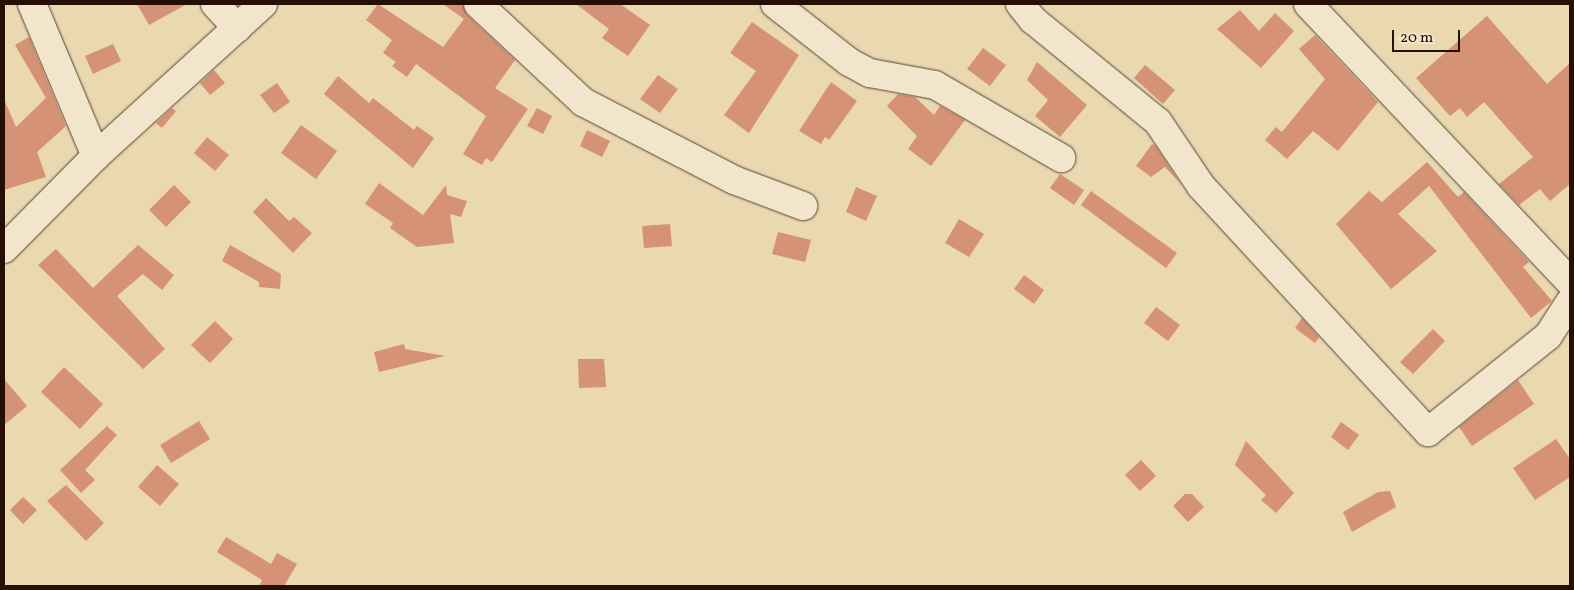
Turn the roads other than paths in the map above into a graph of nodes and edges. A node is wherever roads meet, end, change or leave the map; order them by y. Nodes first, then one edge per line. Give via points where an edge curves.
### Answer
1 (32, 4) edge
2 (215, 4) edge
3 (263, 4) edge
4 (478, 4) edge
5 (775, 4) edge
6 (1020, 4) edge
7 (1308, 4) edge
8 (237, 28) junction
9 (96, 156) junction
10 (1061, 158) dead end
11 (803, 206) dead end
12 (4, 249) edge
13 (1570, 282) edge
14 (1570, 302) edge

1 - 9 street
2 - 8 street
3 - 8 street
4 - 11 street via 583,102 734,180
5 - 10 street via 849,62 870,73 935,86
6 - 14 street via 1033,20 1158,122 1201,186 1428,432 1548,336
7 - 13 street
8 - 9 street
9 - 12 street

